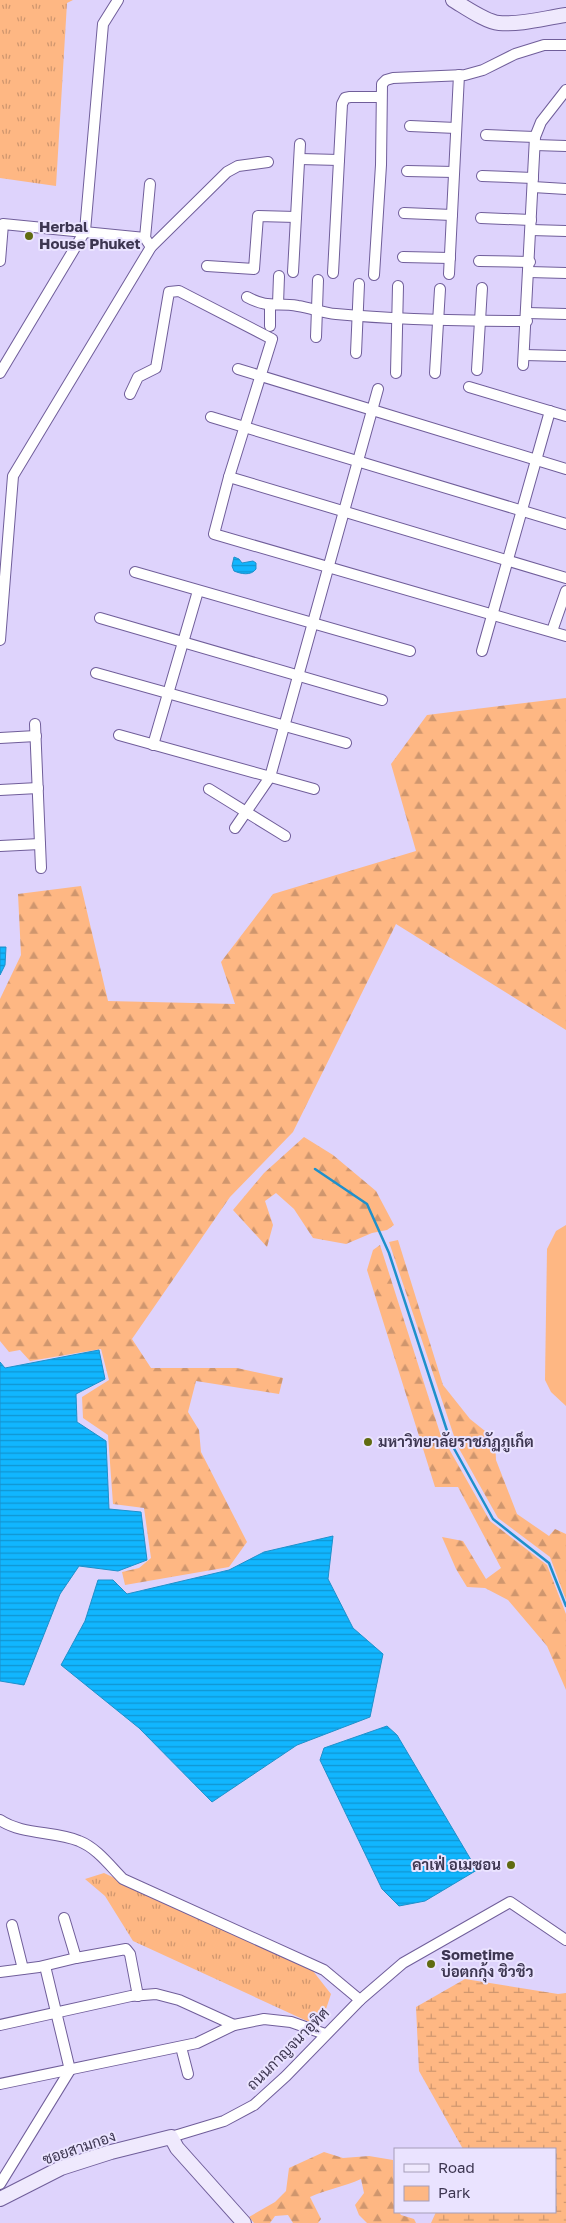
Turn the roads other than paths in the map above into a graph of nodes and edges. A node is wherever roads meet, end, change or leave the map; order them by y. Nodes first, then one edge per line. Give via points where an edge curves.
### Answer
1 (118, 0) edge
2 (453, 0) edge
3 (566, 15) edge
4 (566, 45) edge
5 (459, 75) junction
6 (566, 90) edge
7 (381, 97) junction
8 (561, 102) edge
9 (410, 126) dead end
10 (456, 128) junction
11 (486, 135) dead end
12 (535, 140) junction
13 (300, 144) dead end
14 (566, 146) edge
15 (300, 159) junction
16 (339, 160) junction
17 (268, 162) dead end
18 (407, 171) dead end
19 (454, 172) junction
20 (482, 176) dead end
21 (533, 183) junction
22 (150, 184) dead end
23 (566, 189) edge
24 (404, 213) dead end
25 (452, 215) junction
26 (296, 217) junction
27 (481, 218) dead end
28 (531, 225) junction
29 (85, 231) junction
30 (566, 231) edge
31 (145, 238) junction
32 (151, 247) junction
33 (403, 257) dead end
34 (450, 258) junction
35 (0, 261) edge
36 (479, 261) dead end
37 (206, 266) dead end
38 (529, 267) junction
39 (293, 272) dead end
40 (334, 273) dead end
41 (566, 273) edge
42 (449, 274) dead end
43 (374, 275) dead end
44 (279, 276) dead end
45 (318, 280) dead end
46 (359, 284) dead end
47 (398, 286) dead end
48 (482, 288) dead end
49 (440, 289) dead end
50 (247, 297) dead end
51 (274, 305) junction
52 (317, 311) junction
53 (566, 314) edge
54 (358, 315) junction
55 (397, 317) junction
56 (527, 317) junction
57 (438, 320) junction
58 (481, 321) junction
59 (270, 326) dead end
60 (316, 337) dead end
61 (356, 353) dead end
62 (566, 356) edge
63 (238, 369) dead end
64 (478, 370) dead end
65 (435, 372) dead end
66 (396, 373) dead end
67 (0, 374) edge
68 (260, 376) junction
69 (469, 387) dead end
70 (378, 389) dead end
71 (130, 394) dead end
72 (373, 411) junction
73 (550, 411) junction
74 (566, 416) edge
75 (211, 417) dead end
76 (244, 427) junction
77 (536, 460) junction
78 (358, 461) junction
79 (566, 469) edge
80 (229, 478) junction
81 (522, 511) junction
82 (343, 512) junction
83 (566, 524) edge
84 (508, 560) junction
85 (328, 567) junction
86 (135, 572) dead end
87 (566, 578) edge
88 (198, 591) junction
89 (566, 591) edge
90 (493, 615) junction
91 (100, 618) dead end
92 (313, 624) junction
93 (552, 632) junction
94 (566, 636) edge
95 (0, 640) edge
96 (183, 642) junction
97 (410, 651) dead end
98 (482, 651) dead end
99 (96, 673) dead end
100 (298, 676) junction
101 (168, 693) junction
102 (382, 700) dead end
103 (35, 724) dead end
104 (284, 726) junction
105 (36, 736) junction
106 (119, 736) dead end
107 (0, 738) edge
108 (346, 743) dead end
109 (153, 745) junction
110 (270, 777) junction
111 (38, 788) junction
112 (209, 789) dead end
113 (314, 789) dead end
114 (0, 790) edge
115 (246, 812) junction
116 (235, 828) dead end
117 (284, 836) dead end
118 (40, 844) junction
119 (0, 846) edge
120 (41, 868) dead end
121 (0, 1820) edge
122 (64, 1918) dead end
123 (12, 1925) dead end
124 (566, 1940) edge
125 (76, 1958) junction
126 (45, 1966) junction
127 (23, 1969) junction
128 (0, 1972) edge
129 (138, 1996) junction
130 (360, 2000) junction
131 (56, 2013) junction
132 (234, 2024) junction
133 (0, 2025) edge
134 (325, 2034) junction
135 (181, 2046) junction
136 (70, 2070) junction
137 (188, 2074) dead end
138 (0, 2084) edge
139 (171, 2137) junction
140 (0, 2184) edge
141 (0, 2199) edge
142 (244, 2223) edge

1 - 29 street via 103,24
2 - 3 street via 498,23
4 - 5 street via 544,45 515,54 483,70
5 - 7 street via 386,80 382,84
5 - 10 street
6 - 8 street
7 - 16 street via 350,97 343,101
7 - 43 street via 382,165
8 - 12 street via 541,122
9 - 10 street
10 - 19 street
11 - 12 street
12 - 14 street
12 - 21 street
13 - 15 street
15 - 16 street
15 - 26 street
16 - 40 street
17 - 32 street via 238,166 227,172
18 - 19 street
19 - 25 street
20 - 21 street
21 - 23 street
21 - 28 street
22 - 31 street
24 - 25 street
25 - 34 street
26 - 37 street via 258,216 254,269
26 - 39 street
27 - 28 street
28 - 30 street
28 - 38 street
29 - 31 street
29 - 35 street via 4,224
29 - 67 street
31 - 32 street
32 - 95 street via 13,476
33 - 34 street
34 - 42 street
36 - 38 street
38 - 41 street
38 - 56 street
44 - 51 street
45 - 52 street
46 - 54 street
47 - 55 street
48 - 58 street
49 - 57 street
50 - 51 street via 260,304
51 - 52 street
51 - 59 street
52 - 54 street
52 - 60 street
53 - 56 street
54 - 55 street
54 - 61 street
55 - 57 street
55 - 66 street
56 - 58 street
56 - 62 street via 524,360
57 - 58 street
57 - 65 street
58 - 64 street
63 - 68 street
68 - 71 street via 272,338 179,291 169,292 156,368 138,377
68 - 72 street
68 - 76 street
69 - 73 street
70 - 72 street
72 - 77 street
72 - 78 street
73 - 74 street
73 - 77 street
75 - 76 street
76 - 78 street
76 - 80 street
77 - 79 street
77 - 81 street
78 - 81 street
78 - 82 street
80 - 82 street
80 - 85 street via 214,534
81 - 83 street
81 - 84 street
82 - 84 street
82 - 85 street
84 - 87 street
84 - 90 street
85 - 90 street
85 - 92 street
86 - 88 street
88 - 92 street
88 - 96 street
89 - 93 street
90 - 93 street
90 - 98 street
91 - 96 street
92 - 97 street
92 - 100 street
93 - 94 street
96 - 100 street
96 - 101 street
99 - 101 street
100 - 102 street
100 - 104 street
101 - 104 street
101 - 109 street
103 - 105 street
104 - 108 street
104 - 110 street
105 - 107 street
105 - 111 street
106 - 109 street
109 - 110 street
110 - 113 street
110 - 115 street
111 - 114 street
111 - 118 street
112 - 115 street
115 - 116 street
115 - 117 street
118 - 119 street
118 - 120 street
121 - 130 street via 79,1841 99,1854 123,1879 324,1970
122 - 125 street
123 - 127 street
124 - 130 street, ถนนกาญจนาอุทิศ via 510,1902 403,1962
125 - 126 street
125 - 129 street via 126,1949 130,1954
126 - 127 street
126 - 131 street
127 - 128 street
129 - 131 street
129 - 132 street via 156,1994 179,2000
130 - 134 street, ถนนกาญจนาอุทิศ
131 - 133 street
131 - 136 street
132 - 134 street via 264,2019 291,2022
132 - 135 street via 196,2043
134 - 139 street, ถนนกาญจนาอุทิศ via 254,2105 224,2121
135 - 136 street
135 - 137 street
136 - 138 street
136 - 140 street
139 - 141 street, ซอยสามกอง via 61,2168
139 - 142 street

